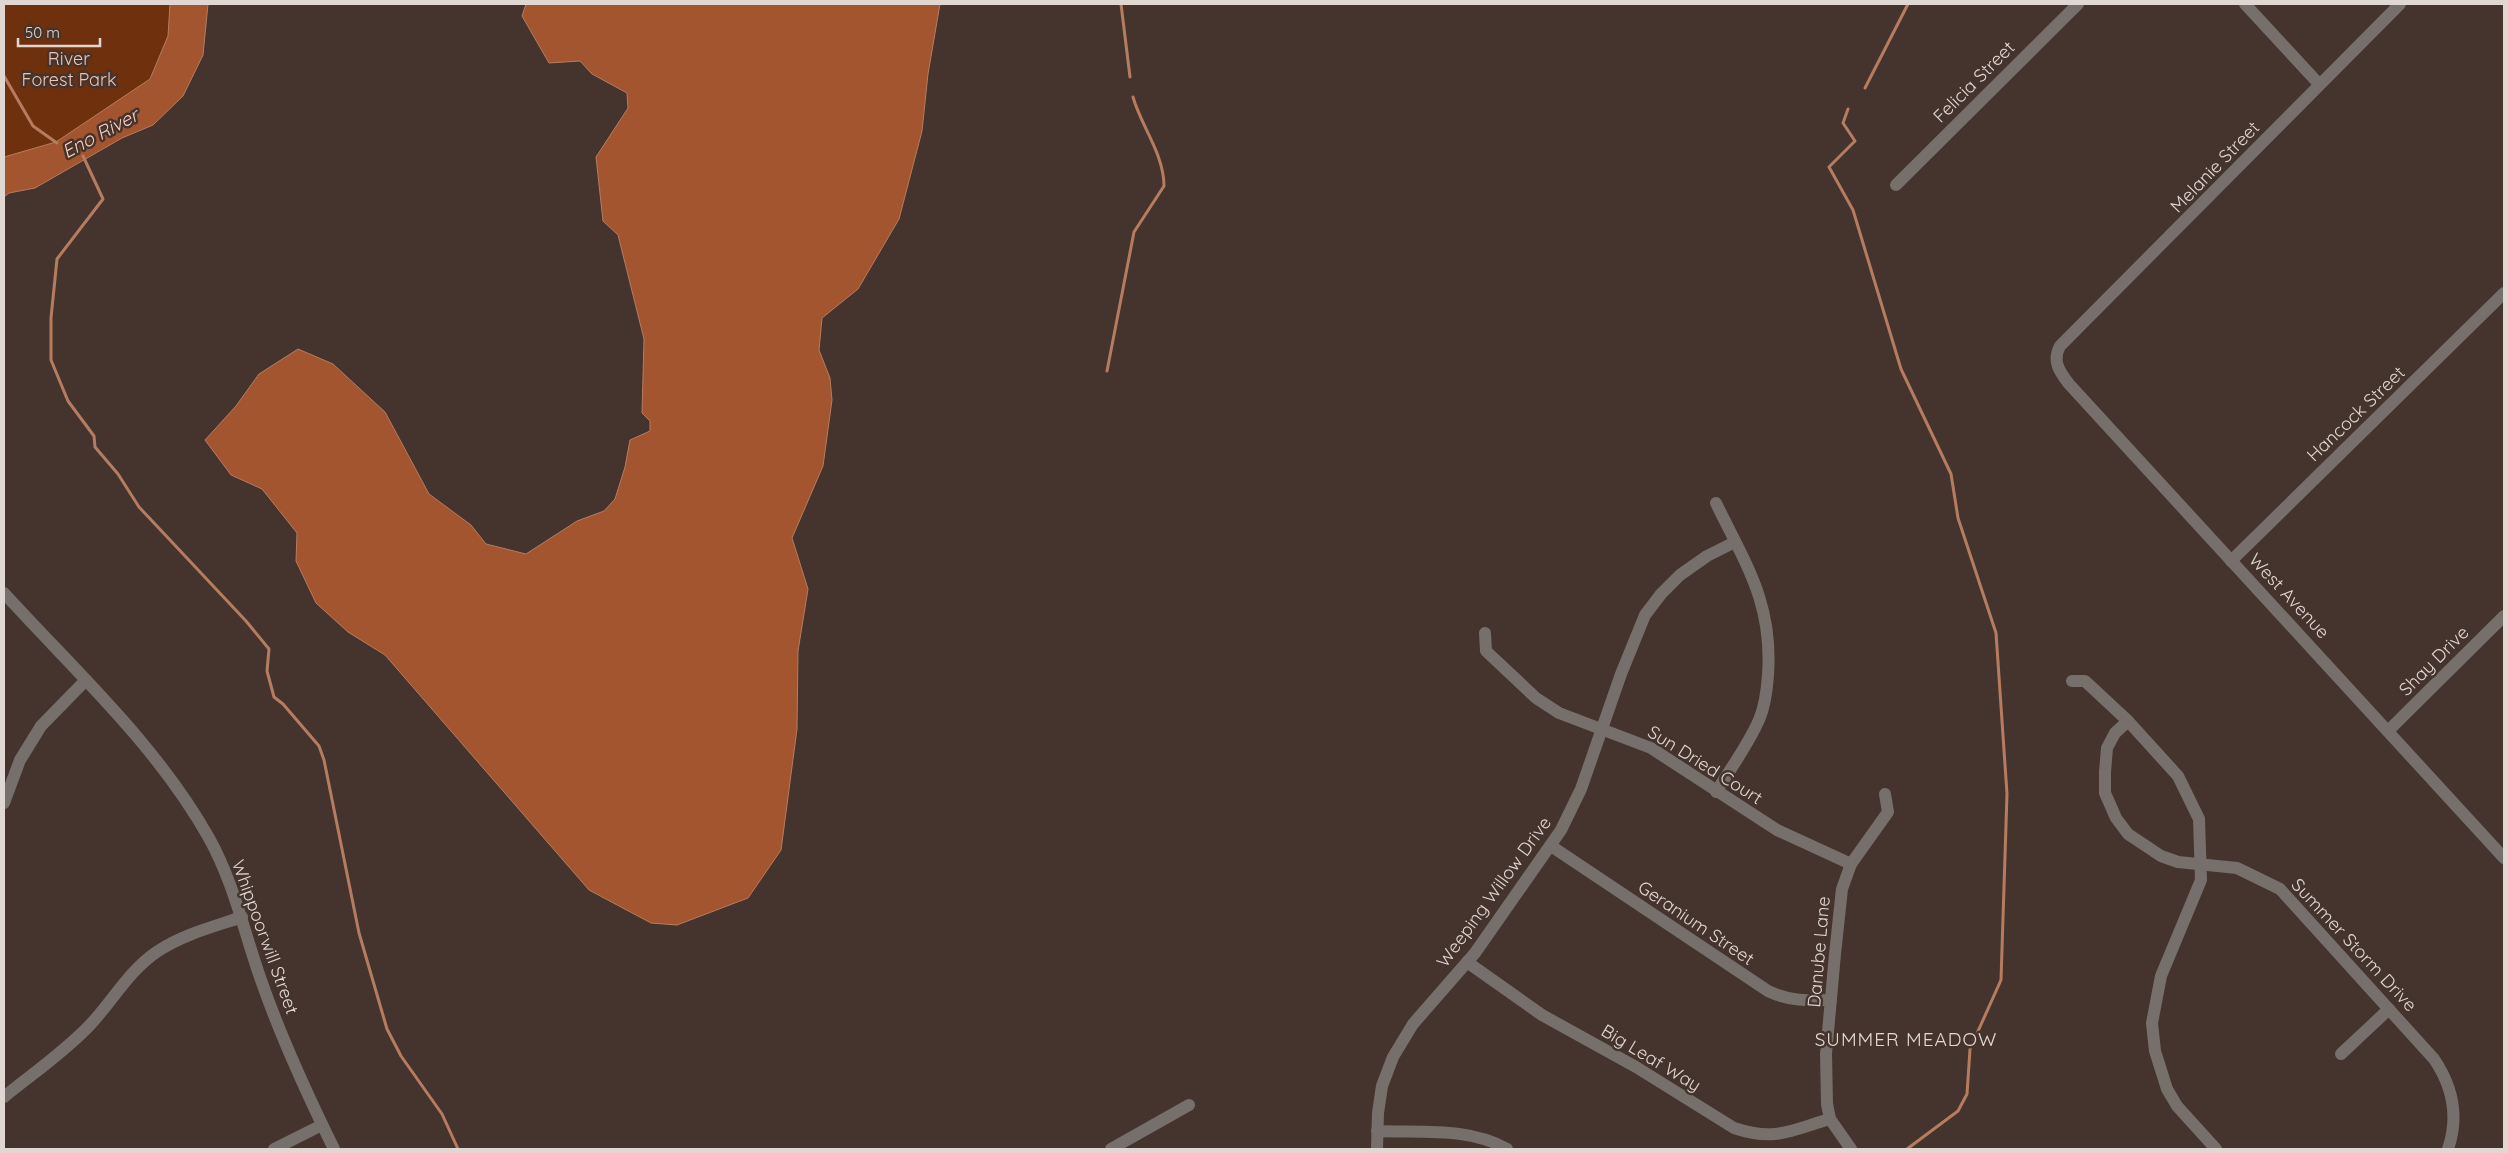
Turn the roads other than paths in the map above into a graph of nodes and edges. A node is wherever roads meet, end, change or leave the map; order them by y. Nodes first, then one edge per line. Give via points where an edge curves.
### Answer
1 (2078, 4) edge
2 (2245, 4) edge
3 (2400, 4) edge
4 (2319, 84) junction
5 (1896, 185) dead end
6 (2504, 293) edge
7 (2055, 355) joint
8 (1716, 503) dead end
9 (1735, 542) junction
10 (2232, 561) junction
11 (4, 593) edge
12 (2504, 616) edge
13 (1485, 634) dead end
14 (86, 680) junction
15 (2072, 681) dead end
16 (2128, 721) junction
17 (1600, 729) junction
18 (2388, 731) junction
19 (1716, 792) junction
20 (1885, 794) dead end
21 (4, 803) edge
22 (1552, 846) junction
23 (2504, 858) edge
24 (1851, 864) junction
25 (2200, 864) junction
26 (242, 917) junction
27 (1467, 962) junction
28 (1831, 1000) junction
29 (2389, 1009) junction
30 (2341, 1054) dead end
31 (4, 1097) edge
32 (1188, 1106) dead end
33 (1830, 1119) junction
34 (322, 1125) junction
35 (1377, 1131) junction
36 (274, 1149) edge
37 (334, 1149) edge
38 (1112, 1149) edge
39 (1377, 1149) edge
40 (1507, 1149) edge
41 (1851, 1149) edge
42 (2216, 1149) edge
43 (2448, 1149) edge

1 - 5 street, Felicia Street
2 - 4 street
3 - 4 street, Melanie Street
4 - 7 street, Melanie Street via 2060,346
6 - 10 street, Hancock Street
7 - 10 street, West Avenue via 2057,365 2069,384
8 - 9 street
9 - 17 street, Weeping Willow Drive via 1680,575 1645,615
9 - 19 street via 1760,595 1770,651 1760,718
10 - 18 street, West Avenue
11 - 14 street, Whippoorwill Street
12 - 18 street, Shay Drive
13 - 17 street, Sun Dried Court via 1486,652 1536,698 1559,714
14 - 21 street via 40,726 20,760
14 - 26 street, Whippoorwill Street via 139,738 177,787 217,854
15 - 16 street via 2086,682
16 - 25 street via 2178,776 2193,802 2199,819
16 - 25 street, Summer Storm Drive via 2115,733 2107,748 2105,793 2116,818 2128,834 2161,856
17 - 19 street, Sun Dried Court via 1651,748
17 - 22 street, Weeping Willow Drive via 1572,810
18 - 23 street, West Avenue
19 - 24 street, Sun Dried Court via 1777,830
20 - 24 street, Danube Lane via 1888,812
22 - 27 street, Weeping Willow Drive
22 - 28 street, Geranium Street via 1768,991 1796,1001
24 - 28 street, Danube Lane via 1842,889
25 - 29 street, Summer Storm Drive via 2237,868 2280,889
25 - 42 street via 2201,880 2161,976 2152,1023 2155,1051 2167,1089 2177,1106
26 - 31 street via 196,932 158,951 133,972 77,1038
26 - 34 street, Whippoorwill Street via 270,1005
27 - 33 street, Big Leaf Way via 1542,1015 1636,1067 1734,1128 1750,1133 1788,1134
27 - 35 street, Weeping Willow Drive via 1413,1024 1392,1057 1382,1086
28 - 33 street, Danube Lane via 1826,1054
29 - 30 street
29 - 43 street, Summer Storm Drive via 2447,1078 2454,1122
32 - 38 street
33 - 41 street, Danube Lane
34 - 36 street
34 - 37 street, Whippoorwill Street
35 - 39 street, Weeping Willow Drive
35 - 40 street via 1468,1134

